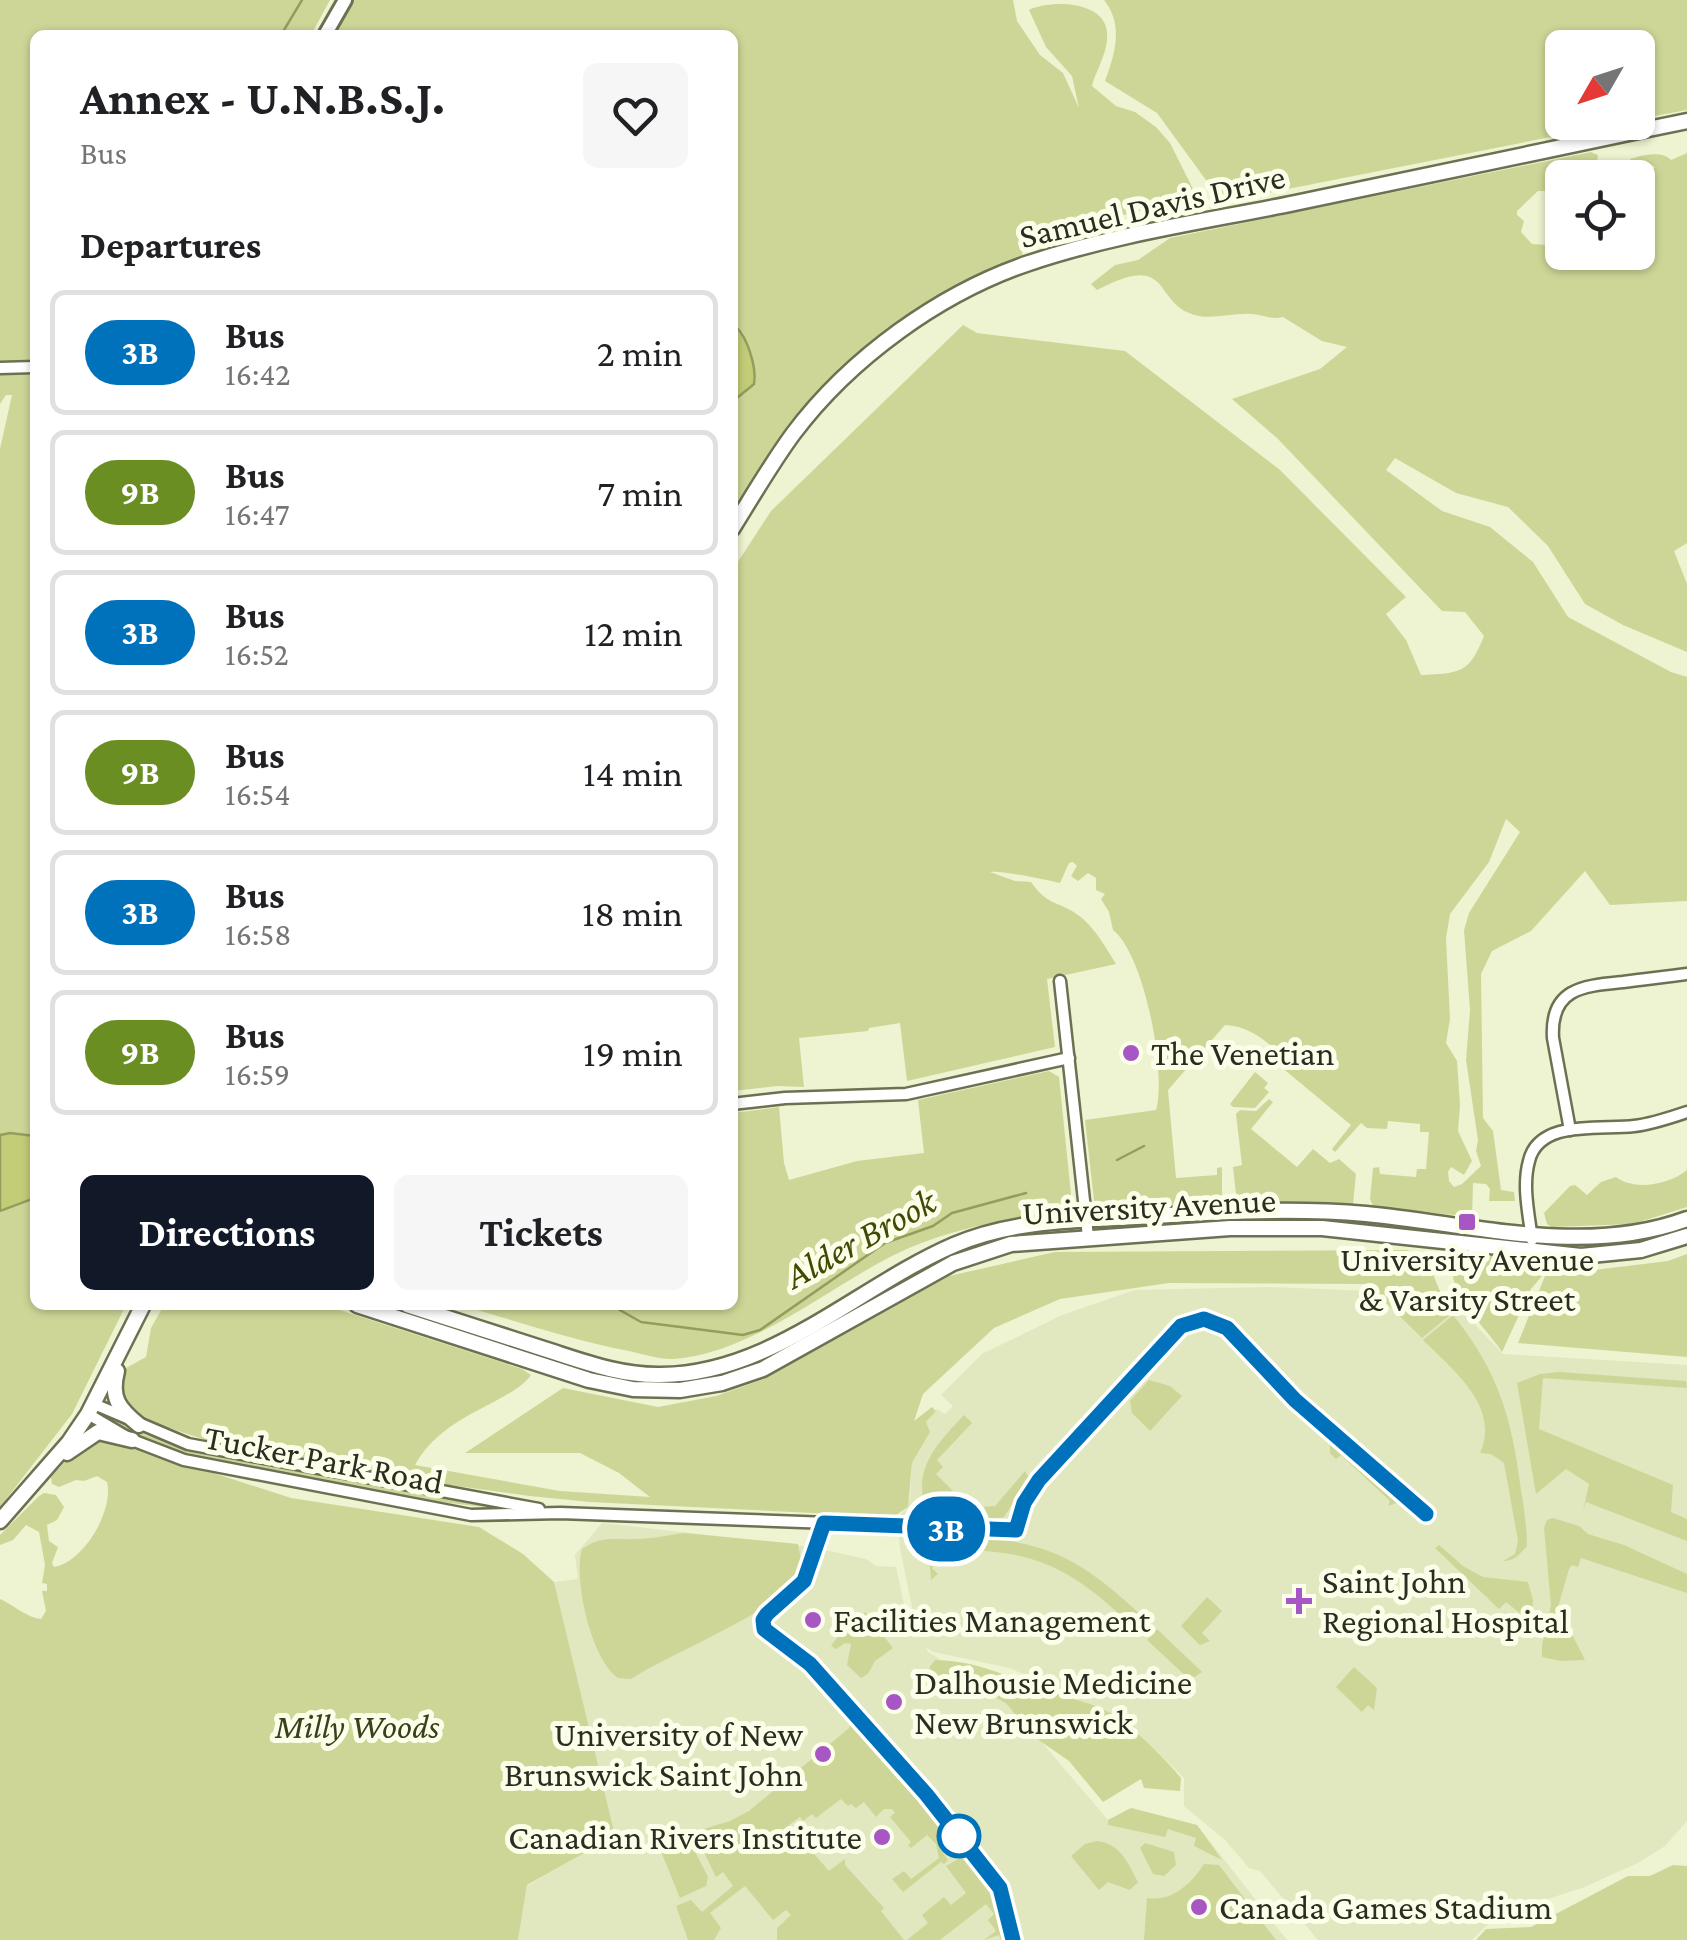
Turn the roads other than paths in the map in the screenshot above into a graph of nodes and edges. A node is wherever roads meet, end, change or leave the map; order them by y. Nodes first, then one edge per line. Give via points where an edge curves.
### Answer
1 (345, 0) edge
2 (328, 30) edge
3 (1687, 121) edge
4 (30, 367) edge
5 (0, 368) edge
6 (738, 520) edge
7 (1687, 974) edge
8 (1060, 981) dead end
9 (1069, 1058) junction
10 (738, 1103) edge
11 (1687, 1112) edge
12 (1570, 1130) junction
13 (1687, 1219) edge
14 (1086, 1221) junction
15 (1531, 1232) junction
16 (1687, 1236) edge
17 (1088, 1237) junction
18 (1533, 1250) junction
19 (140, 1310) edge
20 (372, 1310) edge
21 (423, 1310) edge
22 (124, 1342) junction
23 (91, 1409) junction
24 (139, 1425) junction
25 (132, 1440) junction
26 (43, 1472) junction
27 (560, 1513) junction
28 (0, 1521) edge
29 (1016, 1530) dead end

1 - 2 street
3 - 6 main road, Samuel Davis Drive via 1168,229 1010,271 926,314 868,356 793,434
4 - 5 street
7 - 12 street via 1584,986 1561,1002 1553,1038
8 - 9 street
9 - 10 street via 906,1094
9 - 14 street
11 - 12 street via 1636,1126
12 - 15 street via 1532,1151 1526,1180
13 - 15 main road, University Avenue via 1610,1237
14 - 15 main road, University Avenue via 1308,1212
14 - 17 street
14 - 21 main road, University Avenue via 1007,1228 953,1245 762,1352 682,1374 602,1367
15 - 18 street
16 - 18 main road, University Avenue via 1624,1253
17 - 18 main road, University Avenue via 1322,1228
17 - 20 main road, University Avenue via 1032,1240 970,1255 762,1370 680,1390 634,1390 589,1380
19 - 22 main road
22 - 23 main road
22 - 24 main road via 114,1397
23 - 24 street, Tucker Park Road
23 - 25 street, Tucker Park Road
23 - 26 main road
24 - 27 street, Tucker Park Road via 210,1449
25 - 26 main road via 98,1432
25 - 27 street, Tucker Park Road via 207,1466 430,1508
26 - 28 main road
27 - 29 street, Tucker Park Road

